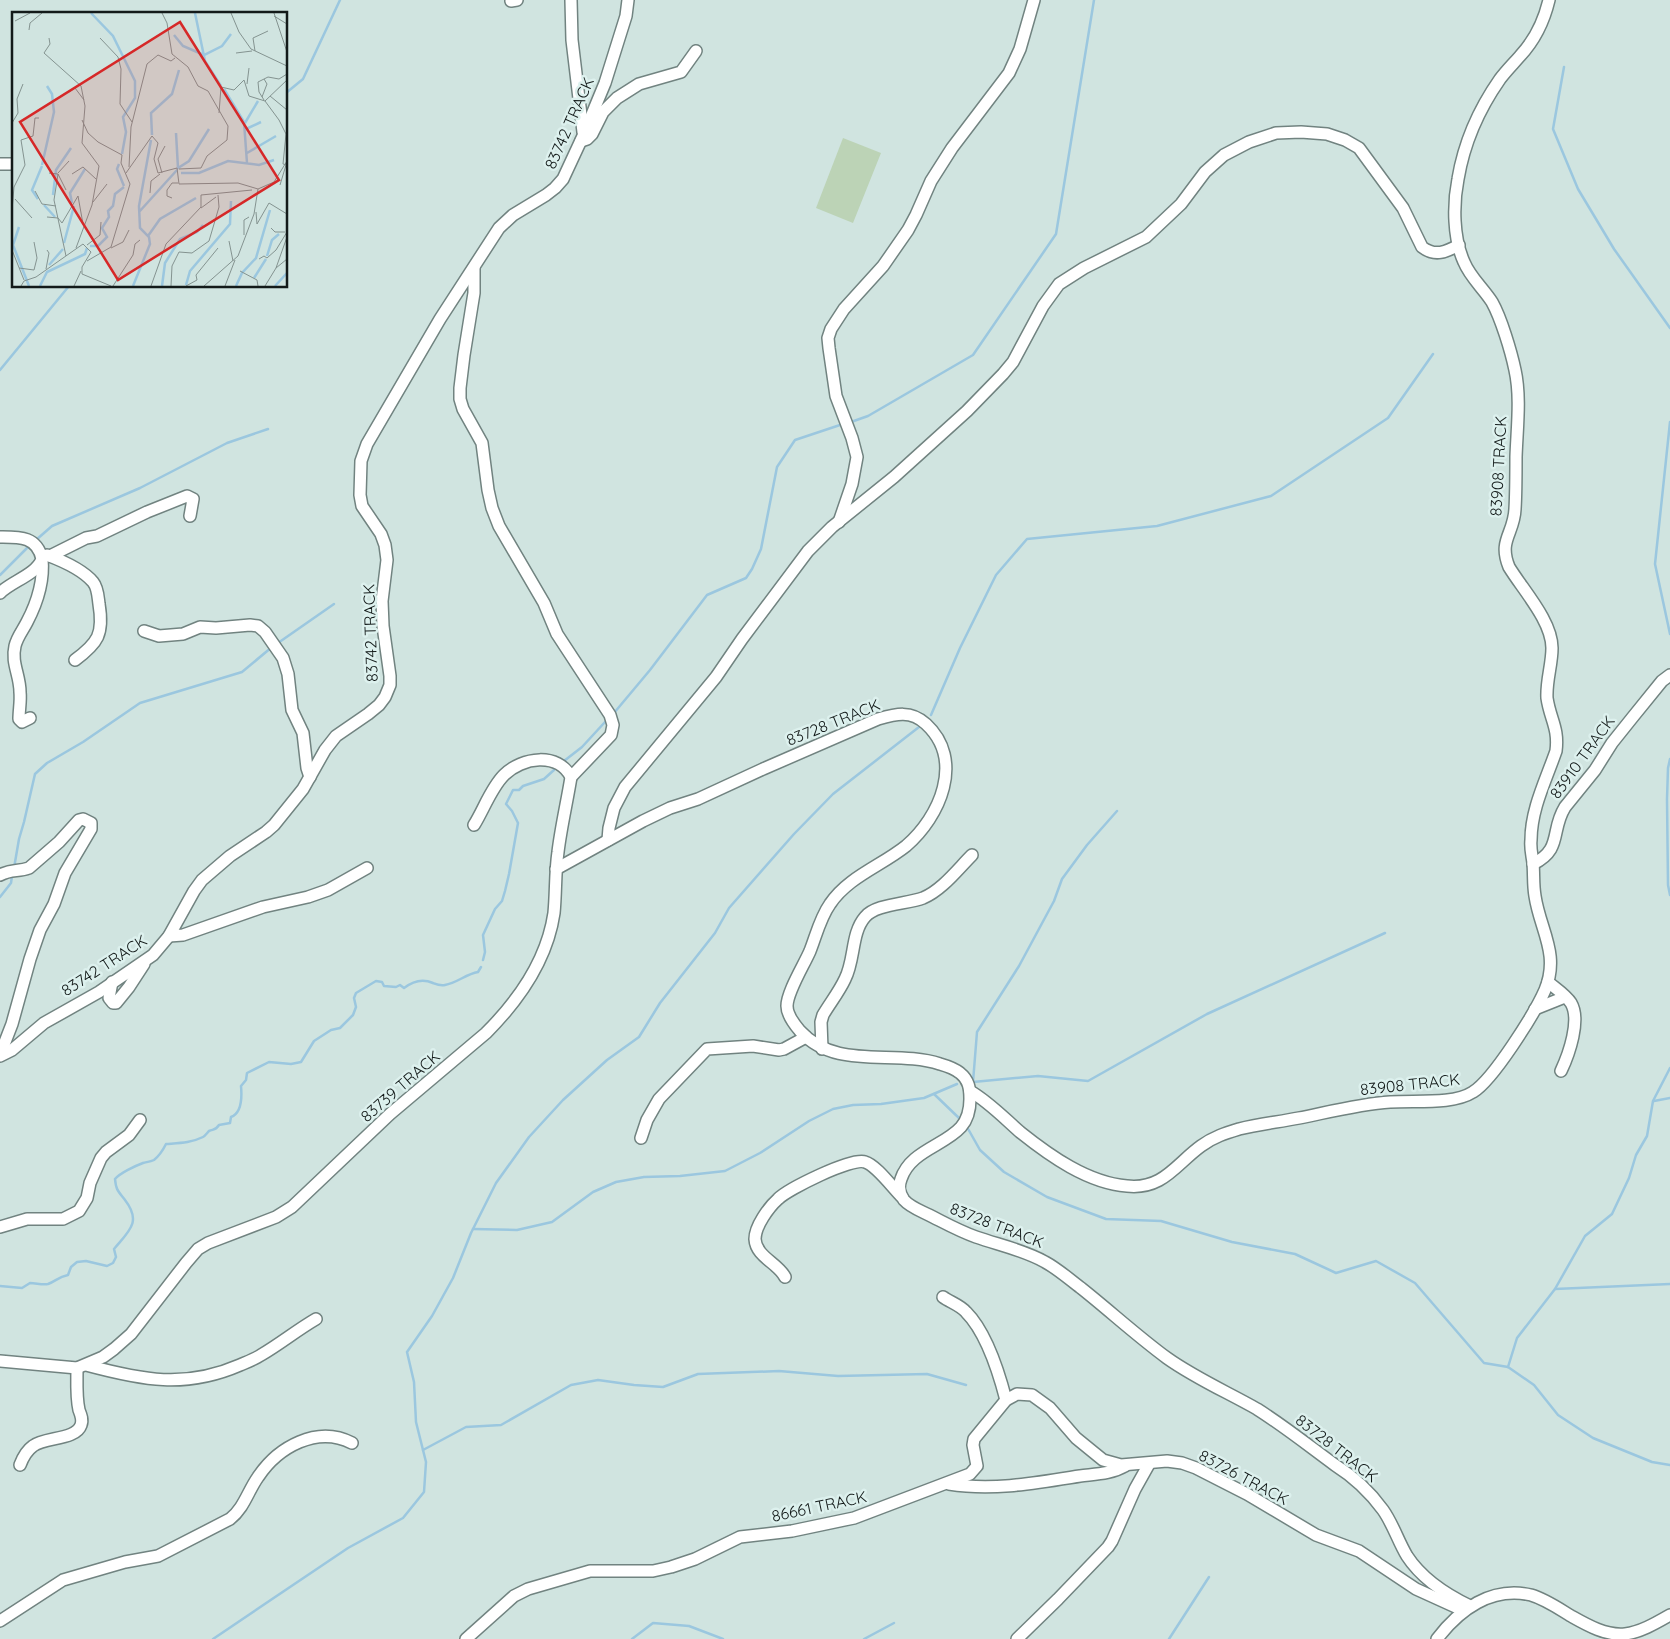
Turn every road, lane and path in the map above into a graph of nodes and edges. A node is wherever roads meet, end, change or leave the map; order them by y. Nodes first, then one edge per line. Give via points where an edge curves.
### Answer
1 (517, 0) edge
2 (571, 0) edge
3 (628, 0) edge
4 (1034, 0) edge
5 (1549, 0) edge
6 (512, 1) edge
7 (696, 51) dead end
8 (582, 138) junction
9 (1459, 245) junction
10 (474, 268) junction
11 (190, 516) dead end
12 (839, 522) junction
13 (0, 537) edge
14 (44, 556) junction
15 (0, 593) edge
16 (144, 631) dead end
17 (75, 660) dead end
18 (1670, 675) edge
19 (30, 718) dead end
20 (310, 776) junction
21 (571, 777) junction
22 (474, 825) dead end
23 (608, 840) junction
24 (972, 855) dead end
25 (1533, 864) junction
26 (366, 868) dead end
27 (556, 869) junction
28 (0, 875) edge
29 (169, 936) junction
30 (147, 960) junction
31 (112, 982) junction
32 (1548, 982) junction
33 (1565, 997) junction
34 (1535, 1009) junction
35 (806, 1037) junction
36 (822, 1048) junction
37 (0, 1056) edge
38 (1561, 1071) dead end
39 (970, 1091) junction
40 (140, 1120) dead end
41 (641, 1138) dead end
42 (901, 1196) junction
43 (0, 1227) edge
44 (785, 1277) dead end
45 (943, 1297) dead end
46 (316, 1319) dead end
47 (0, 1361) edge
48 (82, 1366) junction
49 (1006, 1400) junction
50 (352, 1443) dead end
51 (1149, 1464) junction
52 (20, 1465) dead end
53 (1128, 1465) junction
54 (947, 1483) junction
55 (1466, 1608) junction
56 (1670, 1615) edge
57 (0, 1621) edge
58 (466, 1639) edge
59 (1017, 1639) edge
60 (1436, 1639) edge

1 - 6 street
2 - 8 street
3 - 8 street, 83742 TRACK via 608,74
4 - 12 street via 1020,49 1009,73 930,181 908,230 883,266 831,329 828,338 836,396 857,456 852,484
5 - 9 street, 83908 TRACK via 1533,40 1500,79 1471,133 1458,180 1456,225
7 - 8 street via 682,72 639,84 617,98 603,112 592,134 587,139
8 - 10 street, 83742 TRACK via 555,188 505,221
9 - 12 street via 1437,254 1422,247 1403,208 1359,148 1345,140 1327,134 1302,132 1276,133 1249,142 1224,155 1205,172 1181,204 1146,237 1064,280 1042,306 1013,362 1003,374 901,471
9 - 25 street, 83908 TRACK via 1464,262 1492,302 1515,370 1518,394 1515,511 1505,542 1505,558 1545,623 1552,642 1547,685 1557,742 1534,816 1530,842
10 - 20 street, 83742 TRACK via 376,428 361,461 362,506 381,534 387,560 382,601 390,685 379,705 336,736
10 - 21 street via 474,293 460,398 482,443 492,508 544,603 557,634 610,715 613,725 611,736
11 - 14 street via 194,499 187,496
12 - 23 street via 797,564 716,677 631,779 614,808
13 - 14 street via 26,538
14 - 15 street via 36,568
14 - 17 street via 72,566 96,587 102,620 99,632 93,646
14 - 19 street via 40,588 14,653 20,692 19,719 22,722
16 - 20 street via 159,636 183,634 200,627 250,625 265,632 283,658 292,710 303,733
18 - 25 street, 83910 TRACK via 1638,710 1565,807 1548,855
20 - 29 street, 83742 TRACK via 274,825 202,880
21 - 22 street via 568,770 553,760 522,764 504,775
21 - 27 street, 83739 TRACK
23 - 27 street, 83728 TRACK
23 - 35 street, 83728 TRACK via 670,808 878,719 907,713 925,723 940,741 947,764 942,792 914,839 844,888 826,909 787,1003 790,1016
24 - 36 street via 937,890 924,898 881,908 865,917 858,927 846,979 823,1015
25 - 32 street, 83908 TRACK via 1534,896 1550,951
26 - 29 street via 328,890 308,897 263,907 183,935
27 - 48 street, 83739 TRACK via 554,913 542,957 524,987 486,1033 390,1114 292,1208 198,1249 131,1334 114,1349
28 - 37 street via 9,870 29,868 79,820 90,823 91,829 65,873 40,930
29 - 30 street, 83742 TRACK
30 - 31 street, 83742 TRACK
30 - 31 street via 116,1003 109,998
31 - 37 street, 83742 TRACK via 44,1023
32 - 33 street
32 - 34 street, 83908 TRACK
33 - 34 street
33 - 38 street via 1572,1006 1574,1022 1570,1051
34 - 39 street, 83908 TRACK via 1485,1082 1465,1096 1389,1102 1243,1128 1213,1139 1163,1179 1145,1186 1103,1181 1082,1172 1040,1146
35 - 36 street, 83728 TRACK
35 - 41 street via 779,1050 745,1046 707,1050 659,1099
36 - 39 street, 83728 TRACK via 849,1055 916,1058 939,1063 962,1075
39 - 42 street via 970,1106 963,1124 909,1165 900,1183
40 - 43 street via 129,1135 101,1158 87,1198 79,1210 63,1219 27,1219
42 - 44 street, 83728 TRACK via 874,1168 858,1161 826,1172 783,1195 762,1222 756,1239 759,1250
42 - 55 street, 83728 TRACK via 912,1206 955,1229 1047,1263 1170,1360 1262,1412 1348,1474 1364,1487 1386,1514 1415,1567
45 - 49 street via 965,1311 980,1331
46 - 48 street via 261,1356 216,1374 180,1381 123,1375
47 - 48 street
48 - 52 street via 78,1400 82,1420 80,1428 72,1435 34,1445
49 - 53 street via 1017,1394 1032,1395 1050,1408 1091,1452 1112,1464
49 - 54 street, 86661 TRACK via 974,1440 977,1462 974,1471
50 - 57 street via 332,1436 290,1446 263,1469 240,1511 230,1519 158,1556 63,1580
51 - 53 street
51 - 55 street, 83726 TRACK via 1166,1461 1196,1468 1316,1535 1359,1551 1416,1589
51 - 59 street via 1108,1547
53 - 54 street via 1104,1473 1014,1486 982,1488
54 - 58 street, 86661 TRACK via 854,1518 792,1531 740,1537 696,1559 671,1567 653,1571 590,1571 528,1589 514,1596
55 - 56 street via 1493,1596 1531,1595 1586,1624 1624,1634 1656,1624
55 - 60 street

